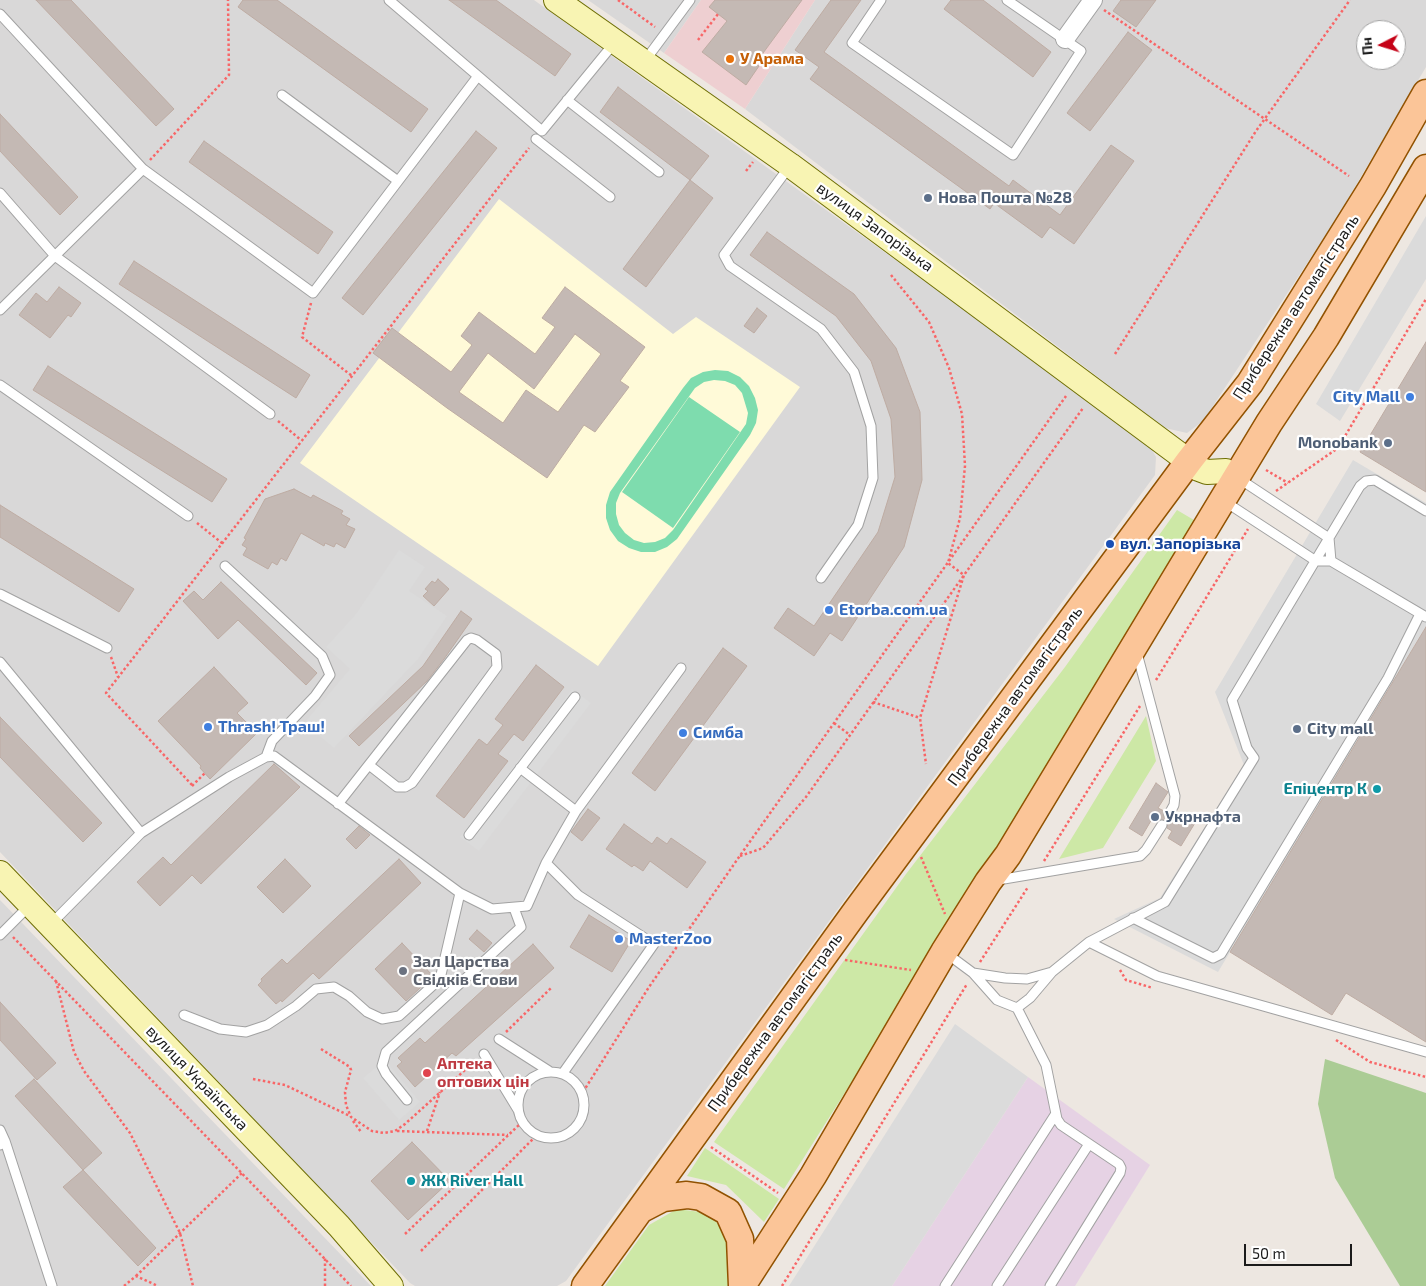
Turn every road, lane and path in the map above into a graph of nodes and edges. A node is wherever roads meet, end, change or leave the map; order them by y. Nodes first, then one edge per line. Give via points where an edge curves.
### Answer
1 (228, 0) edge
2 (389, 0) edge
3 (556, 0) edge
4 (618, 0) edge
5 (690, 0) edge
6 (881, 0) edge
7 (1007, 0) edge
8 (1350, 0) edge
9 (1092, 1) edge
10 (0, 14) edge
11 (718, 14) dead end
12 (664, 34) junction
13 (1065, 39) junction
14 (698, 40) dead end
15 (615, 42) junction
16 (644, 62) junction
17 (478, 76) junction
18 (1426, 93) edge
19 (282, 95) dead end
20 (567, 100) junction
21 (1265, 119) junction
22 (536, 139) joint
23 (755, 159) dead end
24 (790, 165) junction
25 (143, 168) junction
26 (1426, 168) edge
27 (746, 171) dead end
28 (659, 172) dead end
29 (1349, 176) dead end
30 (398, 181) junction
31 (0, 193) edge
32 (610, 197) dead end
33 (55, 256) junction
34 (891, 275) dead end
35 (313, 293) junction
36 (1426, 299) edge
37 (0, 310) edge
38 (1115, 354) dead end
39 (352, 376) junction
40 (0, 385) edge
41 (1066, 396) dead end
42 (1083, 408) dead end
43 (270, 414) joint
44 (302, 440) junction
45 (1189, 461) junction
46 (1266, 470) dead end
47 (1237, 478) junction
48 (1288, 483) junction
49 (1267, 497) junction
50 (1223, 500) junction
51 (1426, 511) edge
52 (188, 516) joint
53 (1253, 519) junction
54 (1329, 538) junction
55 (222, 543) junction
56 (1316, 561) junction
57 (1331, 561) junction
58 (948, 563) junction
59 (225, 566) dead end
60 (964, 575) junction
61 (821, 578) dead end
62 (0, 594) edge
63 (1423, 616) edge
64 (1136, 646) junction
65 (107, 648) joint
66 (0, 662) edge
67 (682, 668) dead end
68 (118, 677) junction
69 (1147, 695) junction
70 (576, 697) dead end
71 (873, 702) junction
72 (920, 718) junction
73 (834, 723) junction
74 (850, 735) junction
75 (266, 757) junction
76 (926, 764) dead end
77 (369, 765) junction
78 (520, 768) junction
79 (192, 785) dead end
80 (338, 804) junction
81 (576, 811) junction
82 (1169, 814) dead end
83 (1162, 825) dead end
84 (141, 833) junction
85 (469, 835) dead end
86 (920, 856) dead end
87 (739, 857) junction
88 (546, 863) junction
89 (1037, 872) junction
90 (0, 873) edge
91 (988, 882) junction
92 (460, 893) junction
93 (30, 905) junction
94 (514, 908) junction
95 (946, 916) dead end
96 (1133, 918) junction
97 (50, 926) junction
98 (3, 932) edge
99 (1089, 942) junction
100 (944, 952) junction
101 (1121, 957) junction
102 (843, 960) dead end
103 (912, 970) dead end
104 (1052, 972) junction
105 (973, 973) junction
106 (56, 981) junction
107 (552, 987) dead end
108 (1154, 988) dead end
109 (1017, 1008) junction
110 (184, 1015) dead end
111 (1332, 1037) dead end
112 (499, 1039) joint
113 (321, 1049) dead end
114 (1426, 1052) edge
115 (484, 1054) joint
116 (549, 1071) junction
117 (563, 1073) junction
118 (1426, 1077) edge
119 (253, 1078) dead end
120 (441, 1091) junction
121 (583, 1092) junction
122 (407, 1100) dead end
123 (518, 1110) junction
124 (1055, 1115) junction
125 (351, 1117) junction
126 (522, 1122) junction
127 (0, 1130) edge
128 (395, 1130) junction
129 (427, 1131) junction
130 (361, 1132) dead end
131 (508, 1134) junction
132 (536, 1136) junction
133 (2, 1143) edge
134 (1089, 1144) junction
135 (711, 1147) dead end
136 (242, 1173) junction
137 (780, 1194) dead end
138 (639, 1210) junction
139 (180, 1233) junction
140 (405, 1234) dead end
141 (421, 1251) dead end
142 (325, 1258) junction
143 (136, 1276) junction
144 (591, 1277) edge
145 (52, 1286) edge
146 (124, 1286) edge
147 (158, 1286) edge
148 (193, 1286) edge
149 (325, 1286) edge
150 (351, 1286) edge
151 (391, 1286) edge
152 (578, 1286) edge
153 (742, 1286) edge
154 (782, 1286) edge
155 (945, 1286) edge
156 (998, 1286) edge
157 (1050, 1286) edge

1 - 25 path via 228,75
2 - 17 lane
3 - 15 street, вулиця Запорізька
4 - 12 path
5 - 12 lane
6 - 13 lane via 852,43 1013,156 1081,51
7 - 13 lane
8 - 21 path
9 - 13 street
9 - 21 path
10 - 25 lane
11 - 14 path
12 - 16 lane
15 - 16 street, вулиця Запорізька
15 - 20 lane
16 - 24 street, вулиця Запорізька
17 - 20 lane via 542,131
17 - 30 lane
18 - 45 main road, Прибережна автомагістраль via 1373,186 1250,383
19 - 30 lane
20 - 28 lane
21 - 29 path
21 - 38 path
22 - 32 lane
22 - 39 path
23 - 27 path
24 - 45 street, вулиця Запорізька
24 - 61 lane via 724,255 730,266 821,329 854,372 871,426 873,478 858,525
25 - 33 lane
25 - 35 lane
26 - 47 main road via 1326,337
30 - 35 lane
31 - 33 lane
33 - 37 lane
33 - 43 lane
34 - 58 path via 929,322 949,368 962,414 965,466 960,518
35 - 39 path via 302,337
36 - 48 path via 1338,448
39 - 44 path
40 - 52 lane
41 - 58 path
42 - 60 path
43 - 44 path
44 - 55 path
45 - 47 street, вулиця Запорізька via 1202,471 1226,471
45 - 138 main road, Прибережна автомагістраль via 862,902
46 - 48 path
47 - 49 lane
47 - 50 main road
48 - 49 path
49 - 54 lane
50 - 53 lane
50 - 64 main road
51 - 54 lane via 1376,480 1366,481
52 - 55 path
53 - 56 lane
53 - 69 path
54 - 56 lane
54 - 57 lane
55 - 68 path
56 - 57 lane
56 - 96 lane via 1232,700 1247,748 1254,758 1165,902
57 - 63 lane
58 - 60 path
58 - 73 path
59 - 75 lane via 322,656 330,675 315,696 272,741
60 - 71 path
60 - 72 path
62 - 65 lane
63 - 96 lane via 1221,954 1213,958
64 - 69 lane
64 - 91 main road via 1008,855
65 - 68 path
66 - 84 lane
67 - 81 lane
68 - 79 path via 106,692
69 - 82 lane via 1175,796
69 - 89 path
70 - 78 lane
71 - 72 path
71 - 74 path
72 - 76 path
73 - 74 path
73 - 87 path
74 - 87 path via 806,797 763,848
75 - 80 lane via 282,760
75 - 84 lane
77 - 77 lane via 467,640 477,640 496,654 497,667 412,783 405,787 397,786
77 - 80 lane
78 - 81 lane
78 - 85 lane
80 - 92 lane
81 - 88 lane
83 - 89 lane via 1140,856
84 - 97 lane
86 - 95 path
87 - 121 path via 649,987
88 - 94 lane via 527,906
88 - 117 lane via 578,894 654,944
89 - 91 lane
89 - 105 path
90 - 93 street, вулиця Українська
91 - 100 main road
92 - 94 lane via 492,909
92 - 110 lane via 440,978 399,1016 382,1019 334,987 316,989 267,1025 246,1032 220,1029
93 - 97 street, вулиця Українська
93 - 98 lane
94 - 122 lane via 521,927 386,1052 382,1066
96 - 99 lane
97 - 151 street, вулиця Українська via 339,1226
98 - 106 path
99 - 101 lane
99 - 104 lane
100 - 105 lane
100 - 153 main road via 813,1176
101 - 108 path via 1120,969 1126,980
101 - 114 lane via 1157,976
102 - 103 path
104 - 105 lane via 1027,979
104 - 109 lane
105 - 109 lane via 997,1000
105 - 154 path
106 - 136 path
106 - 139 path via 74,1052 130,1133
107 - 112 path
109 - 124 lane via 1046,1066
111 - 118 path via 1370,1062
112 - 116 lane
113 - 125 path via 350,1067 344,1092
115 - 120 path
115 - 123 lane
116 - 117 lane
116 - 123 lane via 535,1075 525,1084 518,1096
117 - 121 lane
119 - 125 path via 286,1086
120 - 128 path
120 - 129 path
121 - 132 lane via 583,1117 569,1134 547,1139
123 - 126 lane
124 - 134 lane via 1062,1125
124 - 155 lane
125 - 128 path via 372,1131 384,1133
125 - 130 path
126 - 131 path
126 - 132 lane
127 - 133 lane
128 - 129 path
129 - 131 path
131 - 140 path
132 - 141 path
133 - 145 lane
134 - 156 lane
134 - 157 lane via 1119,1164 1120,1173
135 - 137 path
136 - 139 path
136 - 142 path
138 - 144 main road, Прибережна автомагістраль
138 - 153 main road via 663,1198 687,1195 701,1197 728,1212 740,1239
139 - 143 path
139 - 148 path
142 - 149 path
142 - 150 path
143 - 146 path
143 - 147 path
144 - 152 street

